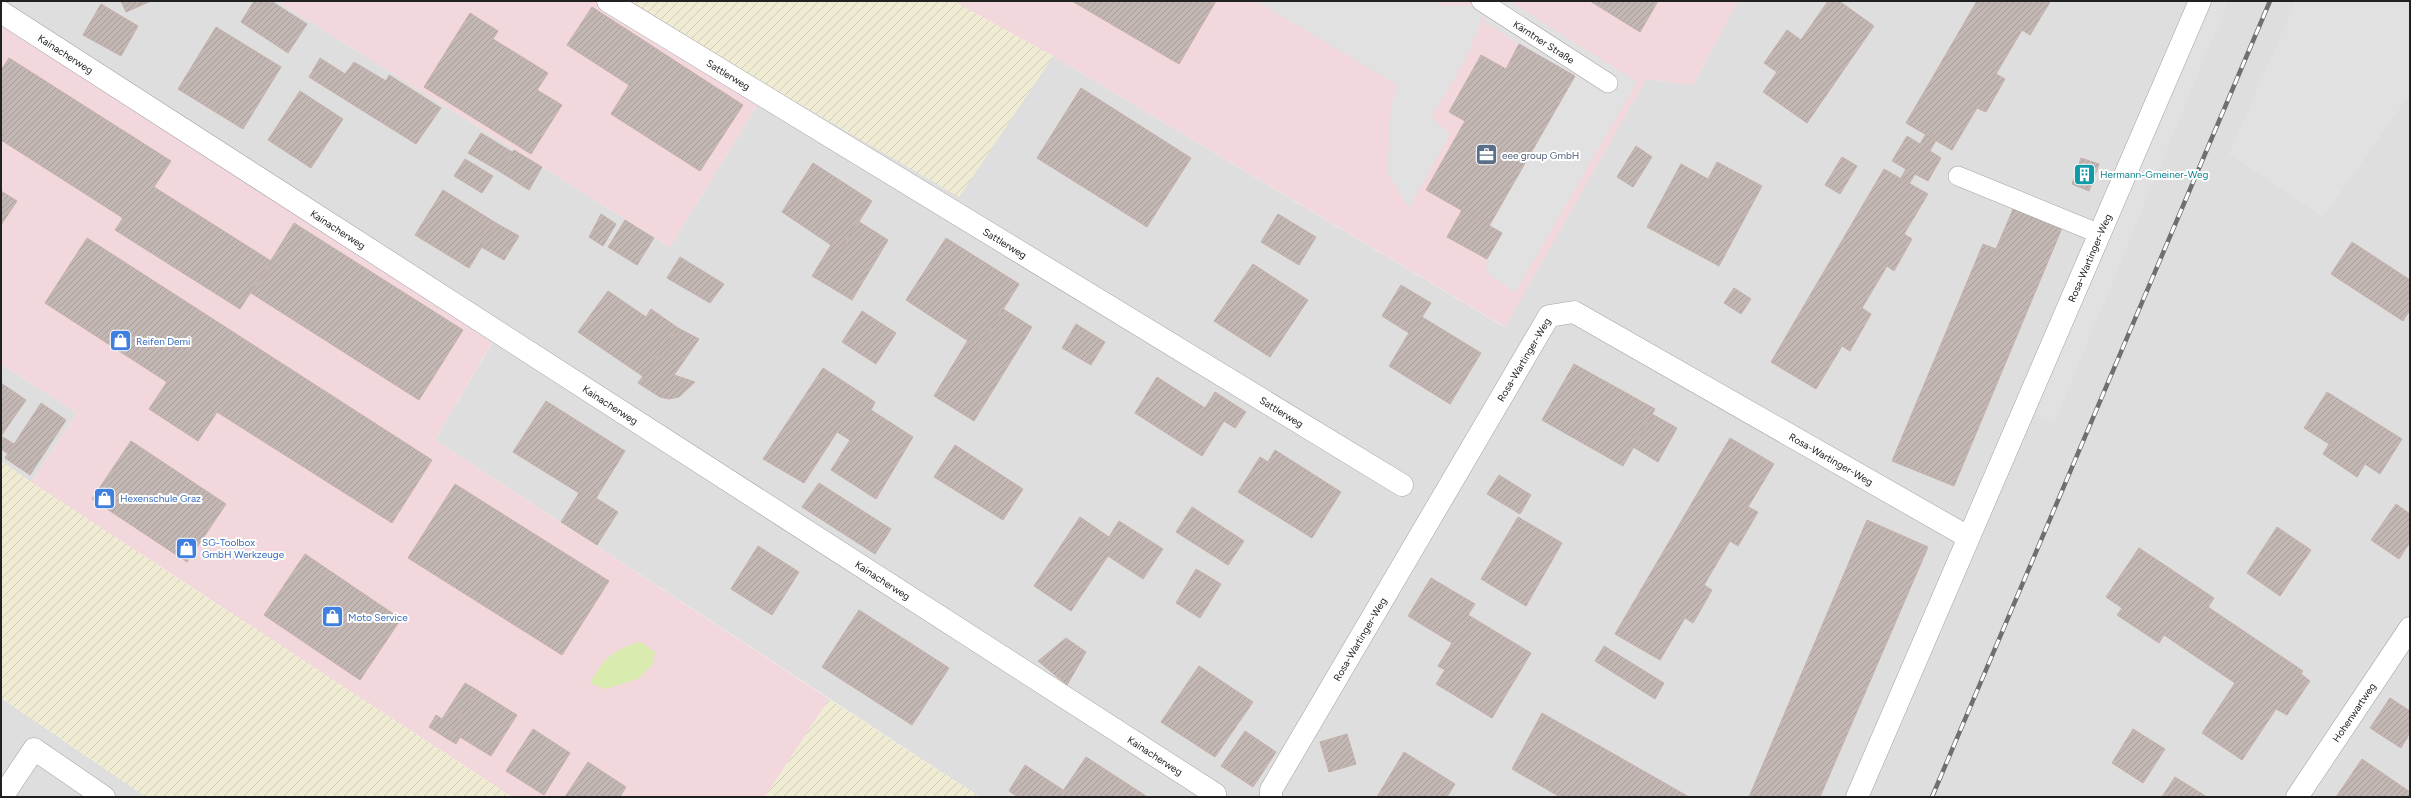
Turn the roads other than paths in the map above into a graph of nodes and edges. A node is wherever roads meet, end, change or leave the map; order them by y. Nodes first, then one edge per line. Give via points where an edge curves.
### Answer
1 (608, 1) edge
2 (1481, 1) edge
3 (2200, 1) edge
4 (1, 12) edge
5 (1608, 83) dead end
6 (1958, 176) dead end
7 (2100, 234) junction
8 (1402, 485) dead end
9 (1968, 537) junction
10 (2410, 628) edge
11 (1217, 796) edge
12 (2, 797) edge
13 (104, 797) edge
14 (1271, 797) edge
15 (1857, 797) edge
16 (2297, 797) edge

1 - 8 street, Sattlerweg
2 - 5 lane, Kärntner Straße
3 - 7 street, Rosa-Wartinger-Weg
4 - 11 street, Kainacherweg
6 - 7 lane
7 - 9 street, Rosa-Wartinger-Weg
9 - 14 street, Rosa-Wartinger-Weg via 1574,312 1549,316 1271,790
9 - 15 street, Rosa-Wartinger-Weg
10 - 16 street, Hohenwartweg
12 - 13 street via 34,749

